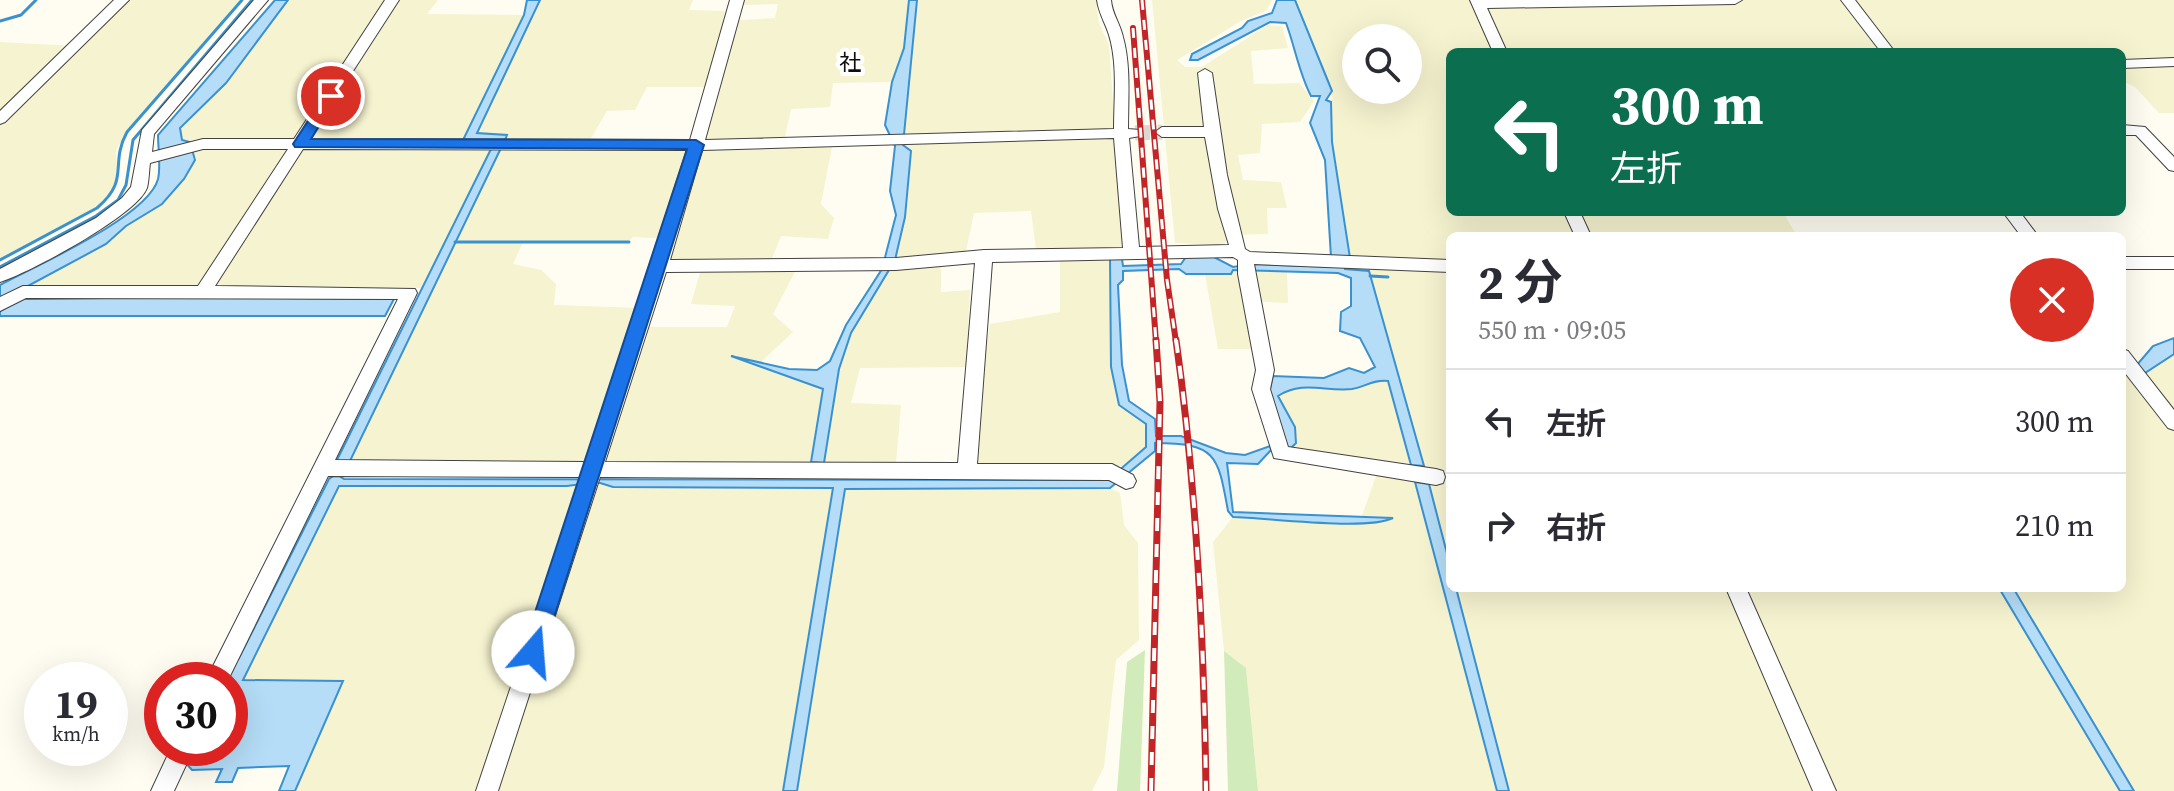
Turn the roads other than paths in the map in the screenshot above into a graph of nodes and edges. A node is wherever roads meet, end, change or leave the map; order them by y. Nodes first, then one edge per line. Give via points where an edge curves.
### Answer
1 (122, 0) edge
2 (261, 0) edge
3 (392, 0) edge
4 (737, 0) edge
5 (1104, 0) edge
6 (1735, 0) edge
7 (1848, 0) edge
8 (1478, 2) edge
9 (1498, 48) edge
10 (1885, 48) edge
11 (2174, 62) edge
12 (2126, 64) edge
13 (1205, 73) dead end
14 (0, 119) edge
15 (2126, 130) edge
16 (1162, 132) tunnel mouth
17 (1210, 132) junction
18 (1128, 133) junction
19 (2152, 142) junction
20 (2174, 142) edge
21 (300, 144) junction
22 (696, 145) junction
23 (145, 159) junction
24 (2174, 166) edge
25 (2014, 216) edge
26 (2027, 232) edge
27 (1131, 251) junction
28 (984, 256) junction
29 (1244, 262) junction
30 (2126, 263) edge
31 (2174, 263) edge
32 (660, 266) junction
33 (1446, 266) edge
34 (0, 276) edge
35 (203, 292) junction
36 (0, 305) edge
37 (2129, 365) edge
38 (2174, 423) edge
39 (322, 468) junction
40 (967, 471) junction
41 (590, 476) junction
42 (1119, 476) dead end
43 (1425, 476) dead end
44 (1738, 592) edge
45 (226, 662) edge
46 (174, 766) edge
47 (162, 791) edge
48 (487, 791) edge
49 (1825, 791) edge

1 - 14 street
2 - 23 street via 147,133
3 - 21 street
4 - 22 street
5 - 18 street via 1116,34
6 - 8 street
7 - 10 street
8 - 9 street
11 - 12 street
13 - 17 street
15 - 19 street via 2140,130
16 - 17 street
17 - 29 street via 1228,221
18 - 22 street
18 - 27 street
19 - 20 street
19 - 24 street
21 - 22 street
21 - 23 street via 194,147
21 - 35 street
22 - 32 street
23 - 34 street via 139,188 128,202 102,222
25 - 26 street
27 - 28 street
27 - 29 street
28 - 32 street via 888,264
28 - 40 street
29 - 33 street
29 - 43 street via 1265,370 1261,389 1281,453
30 - 31 street
32 - 41 street
35 - 36 street via 23,292
35 - 39 street via 409,293
37 - 38 street
39 - 41 street
39 - 45 street
40 - 41 street
40 - 42 street
41 - 48 street
44 - 49 street
46 - 47 street

